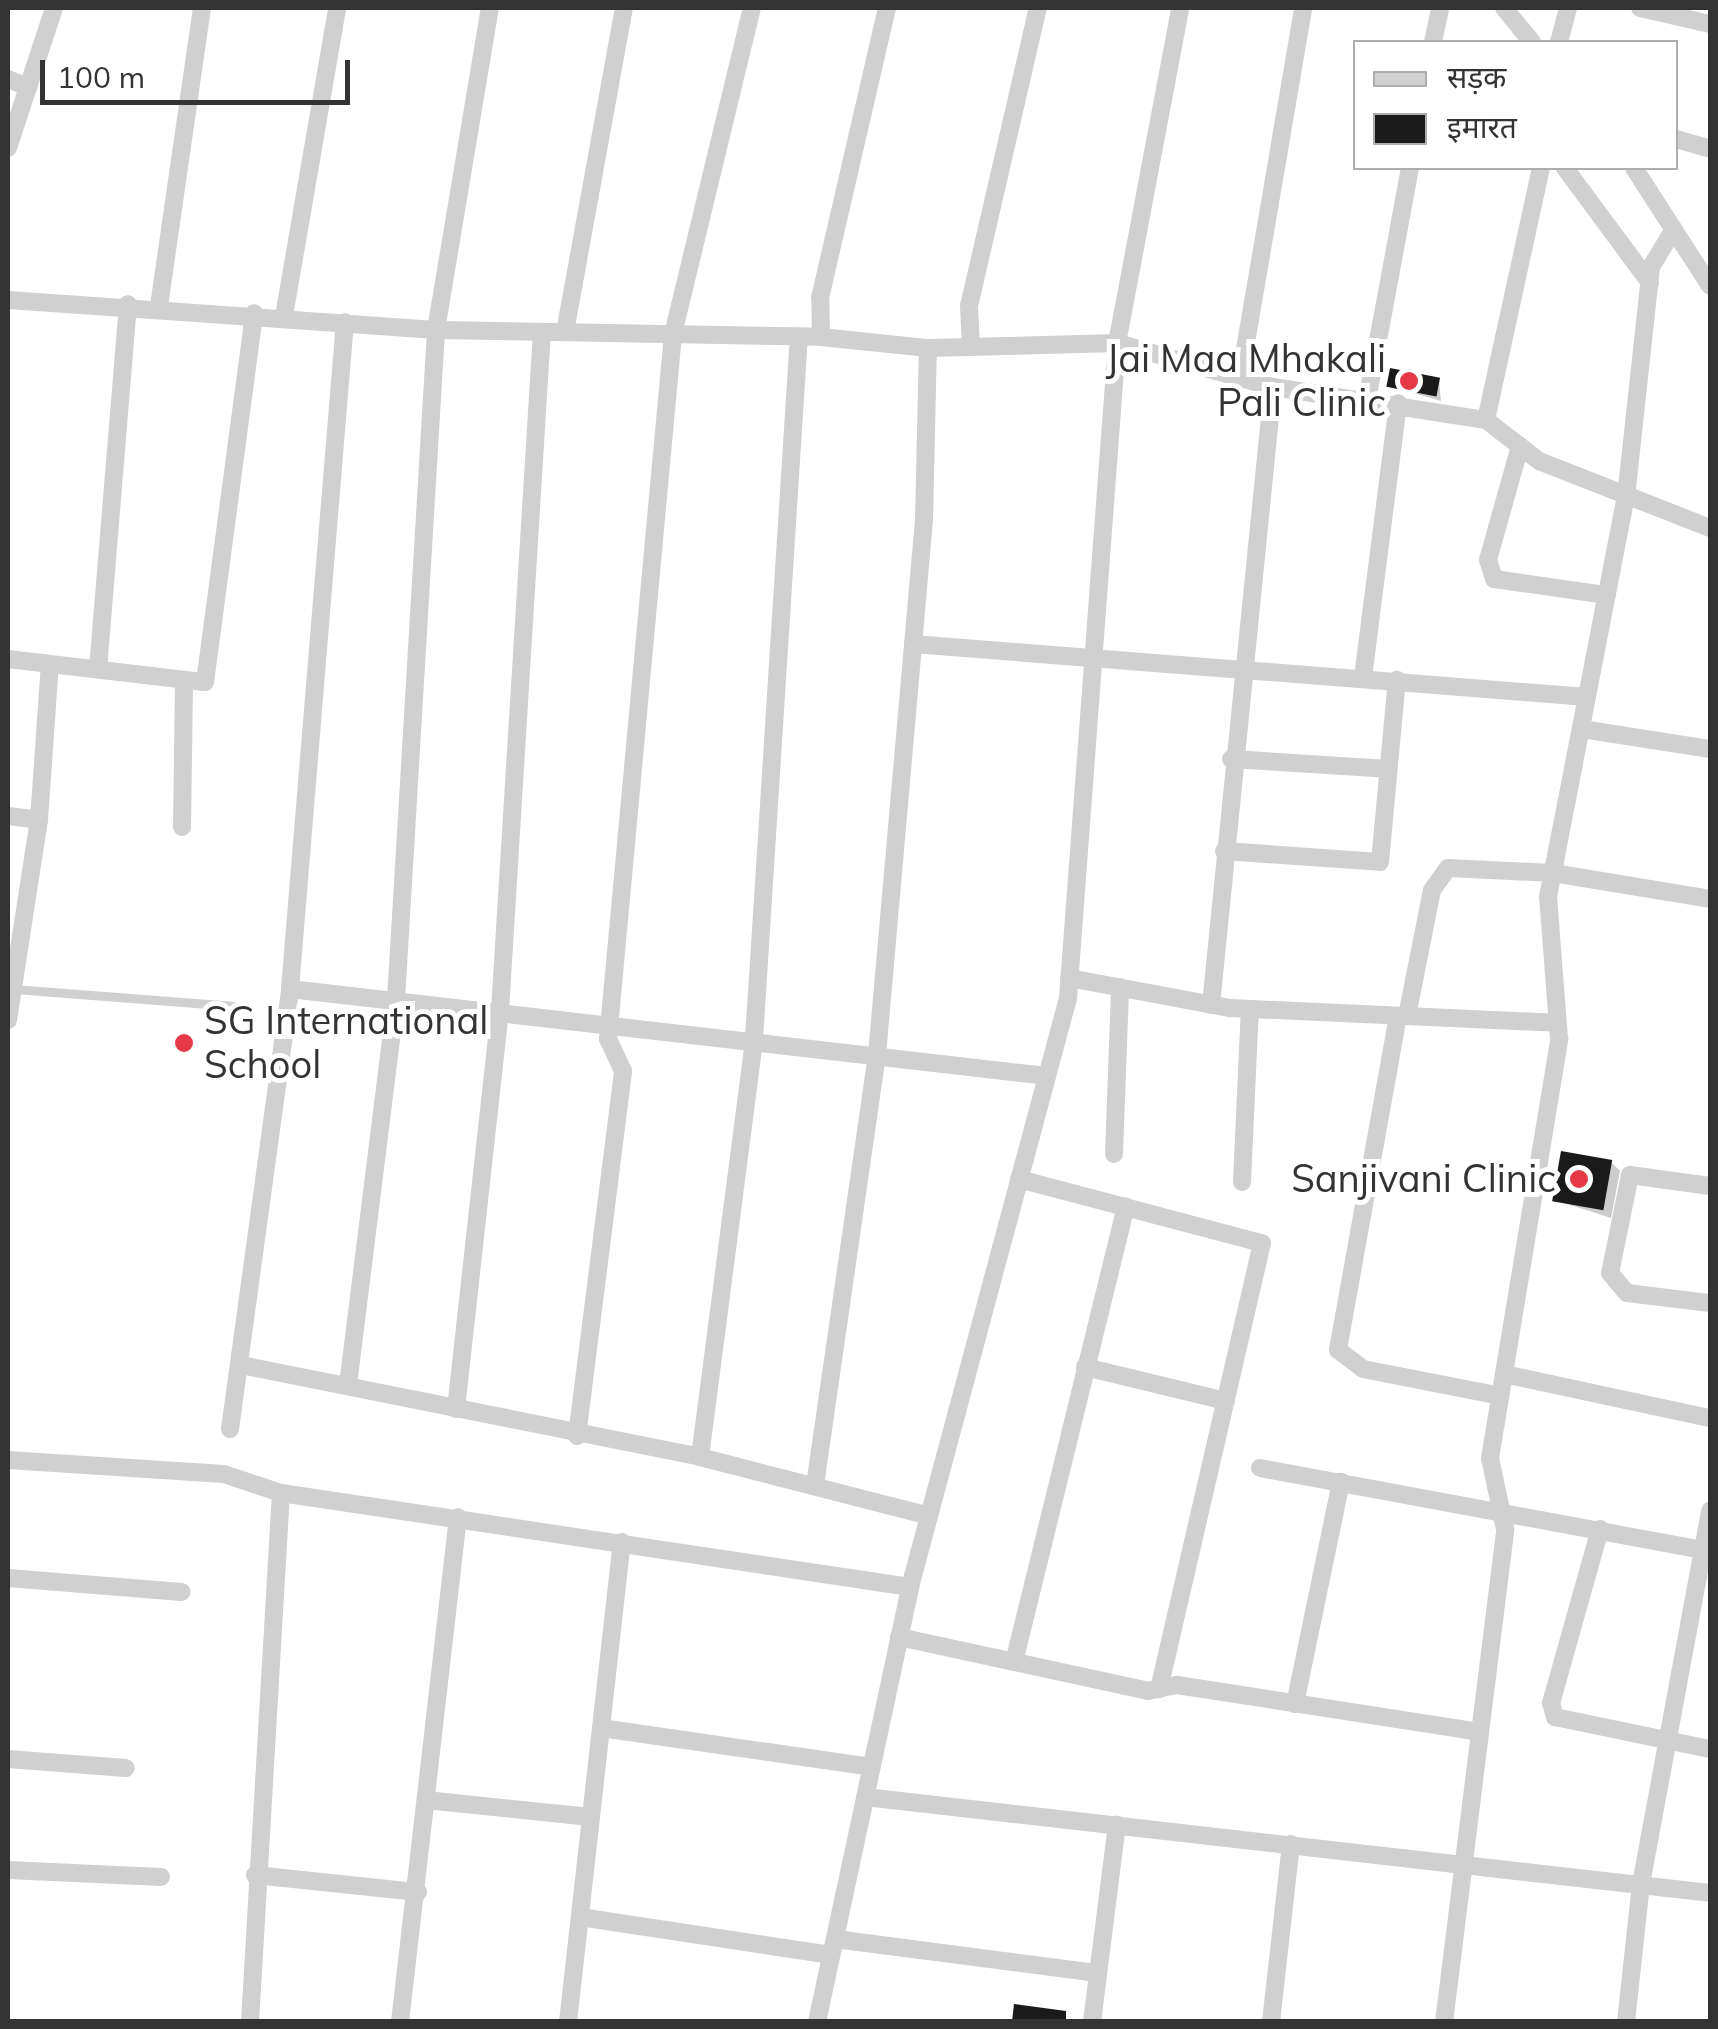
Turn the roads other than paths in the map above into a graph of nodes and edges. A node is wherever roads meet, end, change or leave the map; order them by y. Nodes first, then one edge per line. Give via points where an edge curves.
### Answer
1 (54, 8) edge
2 (202, 8) edge
3 (337, 8) edge
4 (490, 8) edge
5 (624, 8) edge
6 (752, 8) edge
7 (887, 8) edge
8 (1038, 8) edge
9 (1180, 8) edge
10 (1303, 8) edge
11 (1440, 8) edge
12 (1504, 8) edge
13 (1568, 8) edge
14 (1640, 8) edge
15 (1665, 11) edge
16 (1710, 24) edge
17 (1434, 40) edge
18 (1530, 40) edge
19 (1560, 40) edge
20 (8, 78) edge
21 (28, 86) junction
22 (1678, 141) edge
23 (8, 148) edge
24 (1710, 149) edge
25 (1410, 170) edge
26 (1541, 170) edge
27 (1566, 170) edge
28 (1635, 170) edge
29 (1674, 229) junction
30 (1650, 283) junction
31 (1710, 286) edge
32 (8, 300) edge
33 (128, 304) junction
34 (159, 306) junction
35 (254, 313) junction
36 (284, 316) junction
37 (345, 322) junction
38 (436, 330) junction
39 (542, 332) junction
40 (566, 332) junction
41 (673, 334) junction
42 (799, 336) junction
43 (822, 336) junction
44 (1117, 344) junction
45 (970, 347) junction
46 (928, 348) junction
47 (1240, 378) junction
48 (1273, 387) junction
49 (1367, 400) junction
50 (1398, 404) junction
51 (1486, 420) junction
52 (1520, 446) junction
53 (1626, 497) junction
54 (1710, 528) edge
55 (1607, 595) junction
56 (913, 644) junction
57 (1094, 656) junction
58 (8, 658) edge
59 (50, 664) junction
60 (1240, 666) junction
61 (98, 669) junction
62 (1363, 676) junction
63 (184, 680) junction
64 (1397, 680) junction
65 (1588, 697) junction
66 (1582, 729) junction
67 (1710, 749) edge
68 (1232, 759) junction
69 (1388, 770) junction
70 (8, 816) edge
71 (38, 820) junction
72 (182, 827) dead end
73 (1224, 852) junction
74 (1553, 873) junction
75 (1710, 900) edge
76 (1069, 978) junction
77 (1120, 987) junction
78 (12, 989) junction
79 (290, 990) junction
80 (396, 1000) junction
81 (1210, 1005) junction
82 (238, 1006) dead end
83 (1250, 1009) junction
84 (500, 1010) junction
85 (1403, 1016) junction
86 (8, 1020) edge
87 (610, 1021) junction
88 (1557, 1023) junction
89 (754, 1040) junction
90 (877, 1055) junction
91 (1047, 1076) junction
92 (1114, 1154) dead end
93 (1019, 1180) junction
94 (1242, 1182) dead end
95 (1710, 1186) edge
96 (1126, 1208) junction
97 (1710, 1303) edge
98 (241, 1365) junction
99 (1085, 1367) junction
100 (1504, 1374) junction
101 (348, 1386) junction
102 (1500, 1396) junction
103 (1226, 1401) junction
104 (456, 1410) junction
105 (1710, 1418) edge
106 (230, 1428) dead end
107 (577, 1436) junction
108 (700, 1458) junction
109 (8, 1460) edge
110 (1260, 1468) dead end
111 (1341, 1482) junction
112 (815, 1486) junction
113 (280, 1493) junction
114 (1500, 1508) junction
115 (1710, 1510) edge
116 (928, 1516) junction
117 (458, 1517) junction
118 (1600, 1529) junction
119 (622, 1542) junction
120 (1707, 1551) edge
121 (8, 1578) edge
122 (910, 1587) junction
123 (181, 1592) dead end
124 (899, 1637) junction
125 (1014, 1662) junction
126 (1159, 1689) junction
127 (1296, 1704) junction
128 (601, 1728) junction
129 (1479, 1732) junction
130 (1668, 1742) junction
131 (1710, 1749) edge
132 (8, 1760) edge
133 (871, 1767) junction
134 (126, 1768) dead end
135 (865, 1797) junction
136 (426, 1800) junction
137 (590, 1817) junction
138 (1117, 1825) junction
139 (1291, 1844) junction
140 (1462, 1862) junction
141 (8, 1870) edge
142 (255, 1876) junction
143 (161, 1877) dead end
144 (1640, 1884) junction
145 (418, 1892) junction
146 (1710, 1893) edge
147 (580, 1917) junction
148 (833, 1947) junction
149 (1098, 1973) junction
150 (1626, 2020) edge
151 (250, 2022) edge
152 (400, 2022) edge
153 (568, 2022) edge
154 (817, 2022) edge
155 (1092, 2022) edge
156 (1271, 2022) edge
157 (1444, 2022) edge
158 (1646, 2022) edge

1 - 21 street
2 - 34 street
3 - 36 street
4 - 38 street
5 - 40 street
6 - 41 street
7 - 43 street via 820,298
8 - 45 street via 968,306
9 - 44 street
10 - 47 street
11 - 17 street
12 - 18 street
13 - 19 street
14 - 15 street
15 - 16 street
20 - 21 street
21 - 23 street
22 - 24 street
25 - 49 street
26 - 51 street
27 - 30 street
28 - 29 street
29 - 30 street
29 - 31 street
30 - 53 street
32 - 33 street
33 - 34 street
33 - 61 street
34 - 35 street
35 - 36 street
35 - 63 street via 217,641 205,682
36 - 37 street
37 - 38 street
37 - 79 street
38 - 39 street
38 - 80 street
39 - 40 street
39 - 84 street
40 - 41 street
41 - 42 street
41 - 87 street
42 - 43 street
42 - 89 street
43 - 46 street
44 - 45 street
44 - 47 street
44 - 57 street
45 - 46 street
46 - 56 street
47 - 48 street
48 - 49 street
48 - 60 street
49 - 50 street
50 - 51 street
50 - 62 street
51 - 52 street
52 - 53 street
52 - 55 street via 1488,560 1494,579
53 - 54 street
53 - 55 street
55 - 65 street
56 - 57 street
56 - 90 street
57 - 60 street
57 - 76 street
58 - 59 street
59 - 61 street
59 - 71 street
60 - 62 street
60 - 68 street
61 - 63 street
62 - 64 street
63 - 72 street
64 - 65 street
64 - 69 street
65 - 66 street
66 - 67 street
66 - 74 street
68 - 69 street
68 - 73 street
69 - 73 street via 1380,862
70 - 71 street
71 - 78 street
73 - 81 street
74 - 75 street
74 - 85 street via 1464,864 1438,876
74 - 88 street
76 - 77 street
76 - 91 street
77 - 81 street
77 - 92 street
78 - 82 lane
78 - 86 street
79 - 80 street
79 - 98 street
80 - 84 street
80 - 101 street
81 - 83 street
83 - 85 street
83 - 94 street
84 - 87 street
84 - 104 street
85 - 88 street
85 - 102 street via 1338,1350 1363,1369
87 - 89 street
87 - 107 street via 623,1071
88 - 100 street
89 - 90 street
89 - 108 street
90 - 91 street
90 - 112 street
91 - 93 street
93 - 96 street
93 - 116 street
95 - 97 street via 1630,1175 1610,1272 1627,1293
96 - 99 street
96 - 103 street via 1262,1243
98 - 101 street
98 - 106 street
99 - 103 street
99 - 125 street
100 - 102 street
100 - 105 street
101 - 104 street
102 - 114 street via 1490,1458
103 - 126 street
104 - 107 street
107 - 108 street
108 - 112 street
109 - 113 street via 224,1474
110 - 111 street
111 - 114 street
111 - 127 street
112 - 116 street
113 - 117 street
113 - 142 street
114 - 118 street
114 - 129 street
115 - 120 street
116 - 122 street
117 - 119 street
117 - 136 street
118 - 120 street
118 - 130 street via 1551,1703 1570,1726
119 - 122 street
119 - 128 street
120 - 130 street
121 - 123 street
122 - 124 street
124 - 125 street
124 - 133 street
125 - 126 street
126 - 127 street
127 - 129 street
128 - 133 street
128 - 137 street
129 - 140 street
130 - 131 street
130 - 144 street
132 - 134 street
133 - 135 street
135 - 138 street
135 - 148 street
136 - 137 street
136 - 145 street
137 - 147 street
138 - 139 street
138 - 149 street
139 - 140 street
139 - 156 street
140 - 144 street
140 - 157 street
141 - 143 street
142 - 145 street
142 - 151 street
144 - 146 street
144 - 150 street
145 - 152 street
147 - 148 street
147 - 153 street
148 - 149 street
148 - 154 street
149 - 155 street
150 - 158 street

